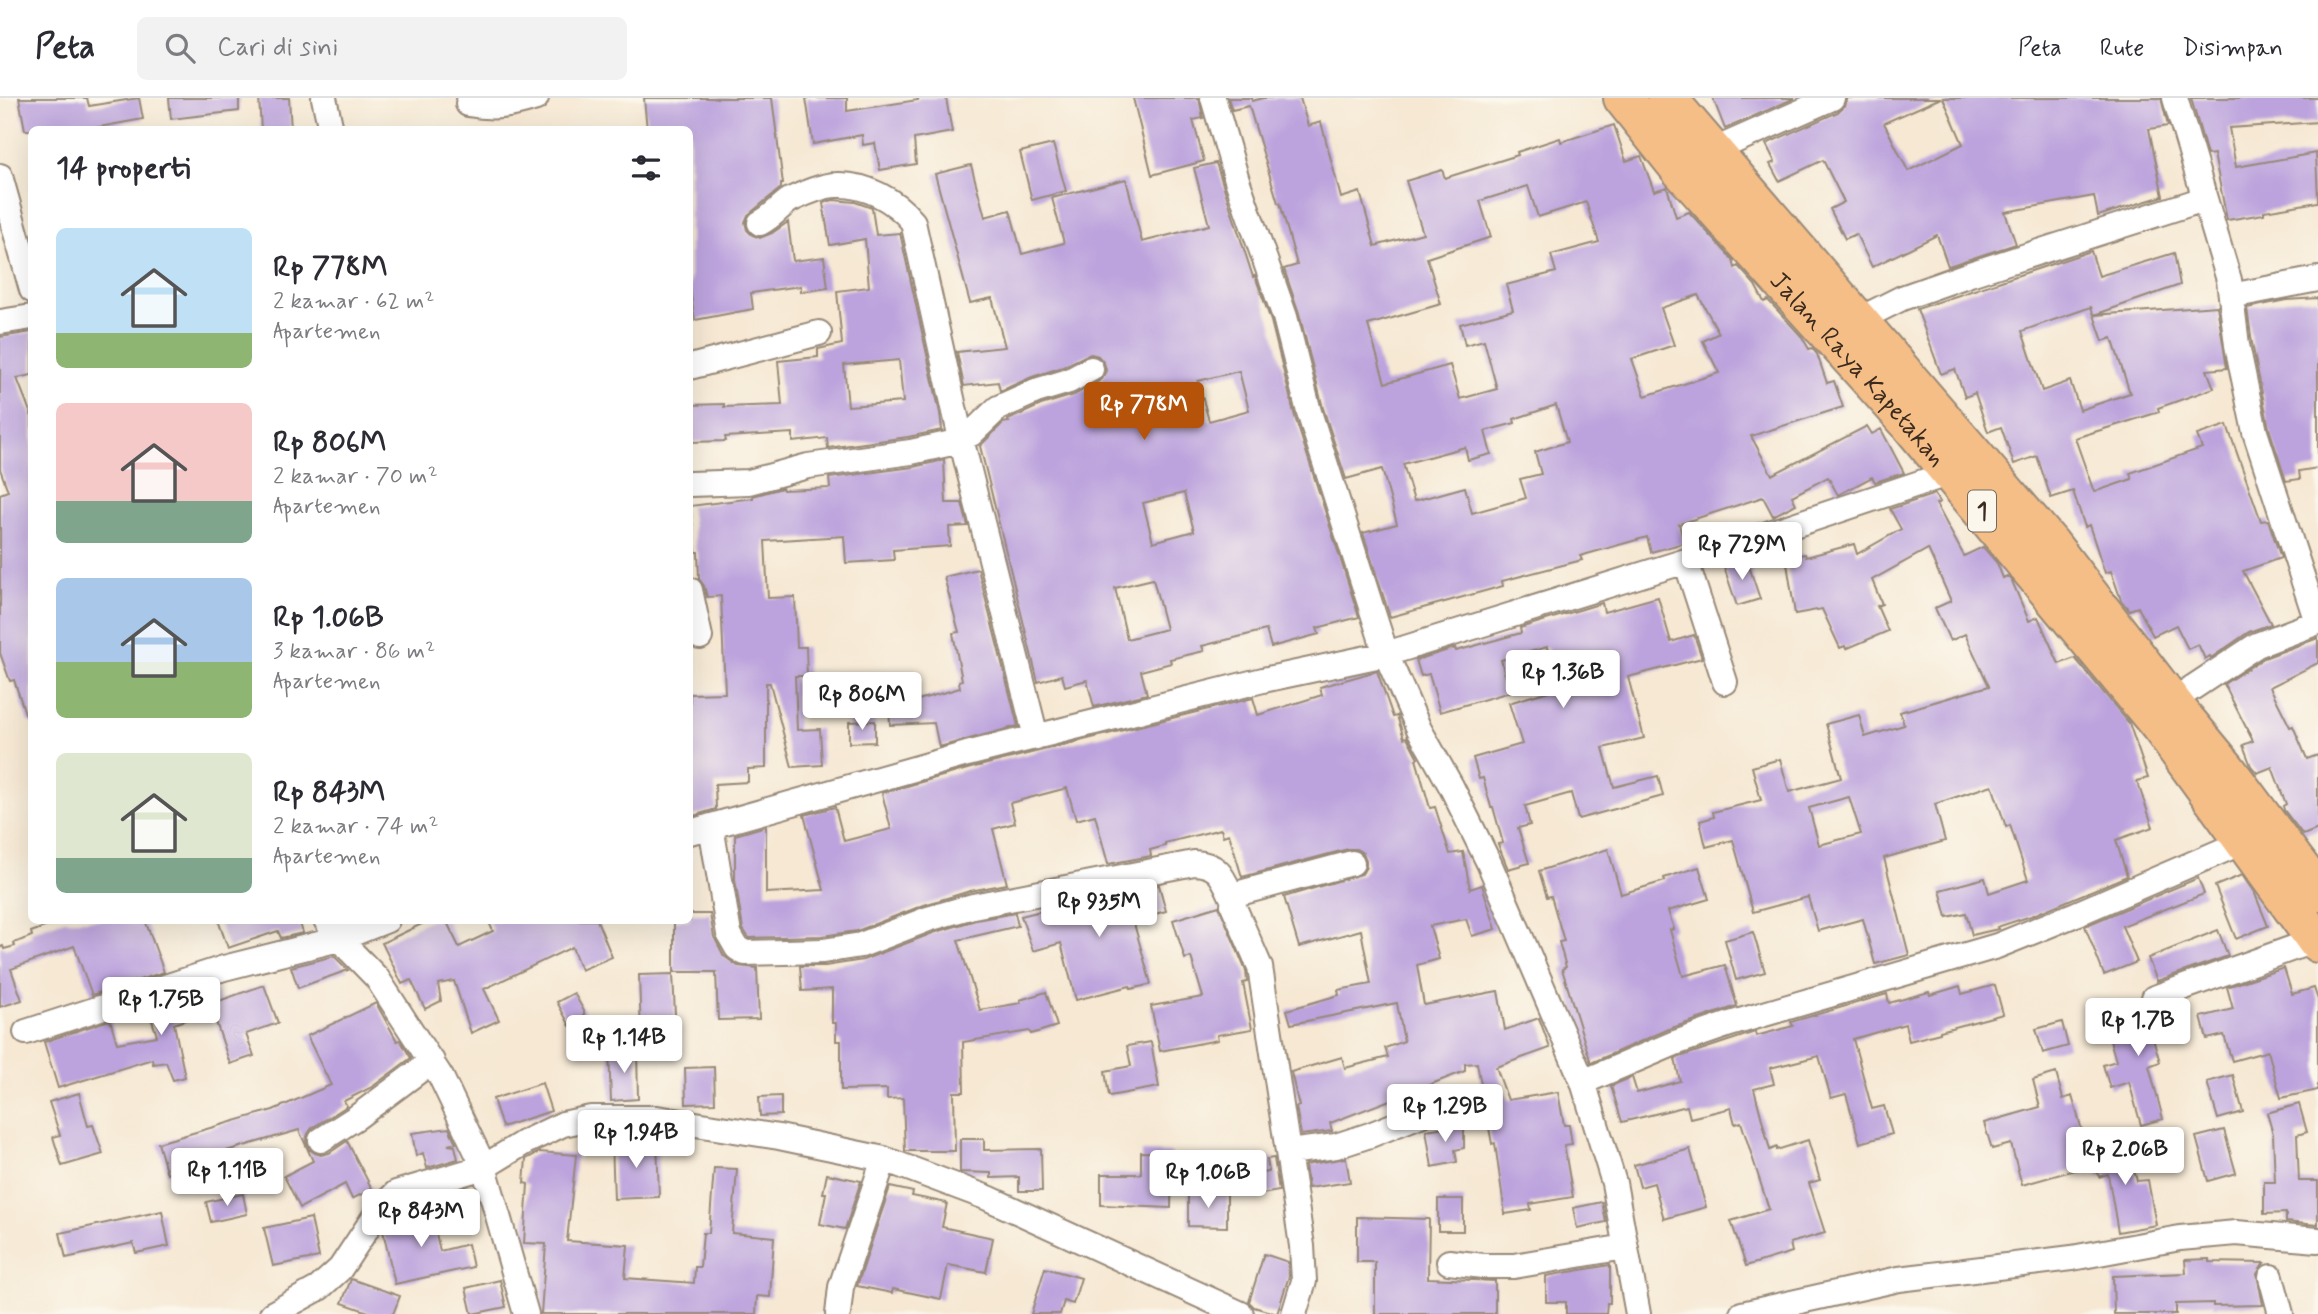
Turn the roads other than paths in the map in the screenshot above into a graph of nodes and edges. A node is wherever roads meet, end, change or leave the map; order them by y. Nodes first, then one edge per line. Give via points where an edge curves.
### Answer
1 (324, 98) edge
2 (536, 98) edge
3 (1213, 98) edge
4 (1623, 98) edge
5 (1667, 98) edge
6 (1832, 98) edge
7 (2175, 98) edge
8 (468, 104) dead end
9 (330, 126) edge
10 (1712, 150) junction
11 (1678, 168) junction
12 (0, 176) edge
13 (2204, 199) junction
14 (760, 223) dead end
15 (28, 276) edge
16 (2318, 279) edge
17 (2231, 296) junction
18 (28, 318) edge
19 (1858, 320) junction
20 (0, 322) edge
21 (819, 333) dead end
22 (693, 365) edge
23 (1091, 369) dead end
24 (961, 439) junction
25 (1963, 465) junction
26 (693, 484) edge
27 (1686, 561) junction
28 (693, 604) edge
29 (2318, 622) edge
30 (700, 637) dead end
31 (1386, 654) junction
32 (1725, 682) dead end
33 (2171, 702) junction
34 (1035, 737) junction
35 (2188, 745) junction
36 (700, 829) edge
37 (2245, 841) junction
38 (1352, 863) dead end
39 (2318, 892) edge
40 (1233, 899) junction
41 (365, 924) edge
42 (332, 930) edge
43 (2317, 941) edge
44 (2154, 998) dead end
45 (26, 1032) dead end
46 (432, 1061) junction
47 (1583, 1082) junction
48 (1440, 1107) dead end
49 (321, 1140) dead end
50 (1288, 1152) junction
51 (882, 1165) junction
52 (484, 1167) junction
53 (2318, 1240) edge
54 (1625, 1247) junction
55 (1449, 1262) dead end
56 (2271, 1277) dead end
57 (272, 1314) edge
58 (526, 1314) edge
59 (838, 1314) edge
60 (1241, 1314) edge
61 (1294, 1314) edge
62 (1638, 1314) edge
63 (1742, 1314) edge
64 (2281, 1314) edge

1 - 9 street
2 - 8 street via 506,107
3 - 31 street via 1285,317 1309,412
4 - 11 highway, Jalan Raya Kapetakan / 1
5 - 10 highway, Jalan Raya Kapetakan / 1
6 - 10 street
7 - 13 street
10 - 11 street
10 - 19 highway, Jalan Raya Kapetakan / 1
11 - 25 highway, Jalan Raya Kapetakan / 1 via 1909,423
12 - 15 street
13 - 17 street
13 - 19 street via 1970,274 1902,298
14 - 24 street via 787,202 836,185 872,191 902,208 913,222
16 - 17 street
17 - 29 street via 2255,432
18 - 20 street
19 - 25 highway, Jalan Raya Kapetakan / 1
21 - 22 street
23 - 24 street via 998,408
24 - 26 street via 749,481
24 - 34 street
25 - 27 street
25 - 33 highway, Jalan Raya Kapetakan / 1 via 2051,545
25 - 35 highway, Jalan Raya Kapetakan / 1 via 2160,726
27 - 31 street
27 - 32 street
28 - 30 street
29 - 33 street via 2257,645
31 - 34 street
31 - 47 street via 1419,729 1489,863
33 - 35 highway, Jalan Raya Kapetakan / 1
34 - 36 street
35 - 37 highway, Jalan Raya Kapetakan / 1
35 - 39 highway, Jalan Raya Kapetakan / 1 via 2234,780
36 - 40 street via 729,934 745,953 861,945 973,906 1194,863 1215,868
37 - 43 highway, Jalan Raya Kapetakan / 1
37 - 47 street via 1997,946 1708,1032
38 - 40 street via 1256,887
40 - 50 street via 1260,967
41 - 42 street
42 - 45 street
42 - 46 street via 377,978
43 - 44 street
46 - 49 street
46 - 52 street
47 - 54 street via 1614,1183
48 - 50 street via 1336,1146
50 - 61 street via 1304,1281
51 - 52 street via 779,1137 657,1118 591,1118 564,1124
51 - 59 street via 841,1287
51 - 60 street via 988,1198
52 - 57 street via 396,1193 379,1210 340,1269 319,1288
52 - 58 street
53 - 63 street via 2236,1233 2180,1238 2072,1258 1899,1279
54 - 55 street via 1514,1266
54 - 62 street
56 - 64 street

